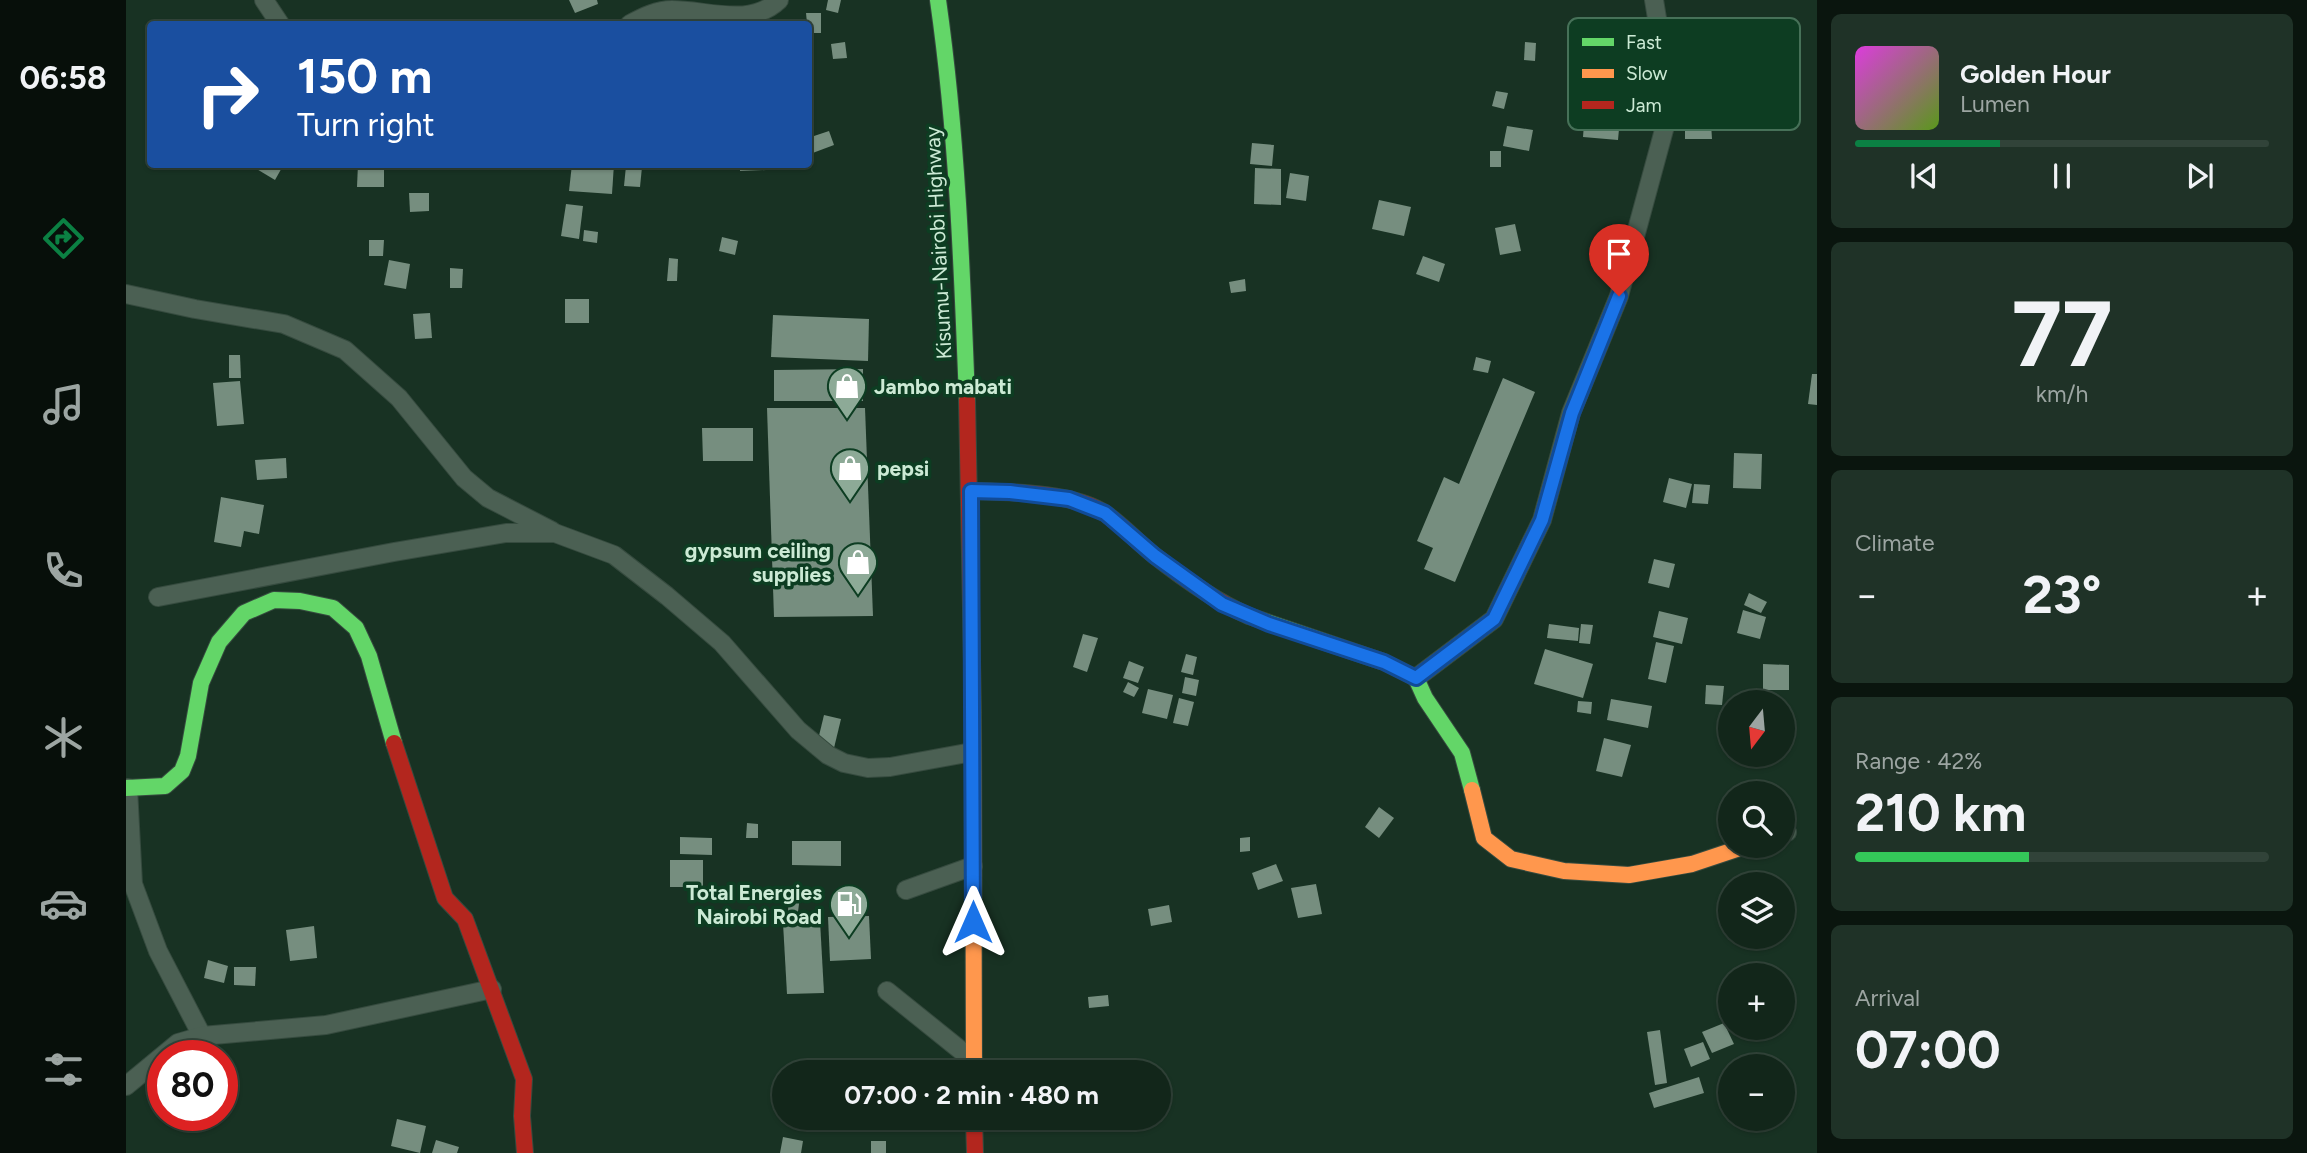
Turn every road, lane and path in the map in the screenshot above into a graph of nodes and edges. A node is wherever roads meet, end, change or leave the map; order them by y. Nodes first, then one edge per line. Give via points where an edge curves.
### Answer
1 (264, 0) edge
2 (779, 0) edge
3 (938, 0) edge
4 (1654, 0) edge
5 (1657, 18) edge
6 (278, 21) edge
7 (636, 21) edge
8 (1664, 130) edge
9 (126, 294) edge
10 (971, 491) junction
11 (555, 533) junction
12 (158, 597) dead end
13 (1416, 678) junction
14 (972, 752) junction
15 (127, 788) edge
16 (1718, 855) edge
17 (973, 866) junction
18 (906, 890) dead end
19 (492, 989) junction
20 (887, 991) dead end
21 (202, 1036) junction
22 (966, 1060) edge
23 (974, 1060) edge
24 (126, 1086) edge
25 (974, 1130) edge
26 (525, 1153) edge
27 (975, 1153) edge

1 - 6 street
2 - 7 street via 752,14 670,9
3 - 10 main road, Kisumu-Nairobi Highway via 957,156
4 - 5 street
8 - 13 street via 1619,296 1572,413 1542,520 1494,619
9 - 11 street via 284,324 345,350 399,398 464,478 488,498
10 - 13 main road via 1069,499 1105,513 1222,604 1384,662
10 - 14 main road, Kisumu-Nairobi Highway
11 - 12 street via 506,533
11 - 14 street via 614,555 667,596 722,643 798,730 828,755 868,768
13 - 16 main road via 1462,753 1484,838 1511,859 1564,871 1629,874
14 - 17 main road, Kisumu-Nairobi Highway
15 - 19 main road via 165,786 182,771 201,683 219,642 244,613 274,600 333,608 356,628 369,656 445,898 465,919
15 - 21 street via 133,884 158,951
17 - 18 street
17 - 23 main road, Kisumu-Nairobi Highway
19 - 21 street via 326,1024
19 - 26 main road via 524,1079
20 - 22 street
21 - 24 street via 178,1043
25 - 27 main road

